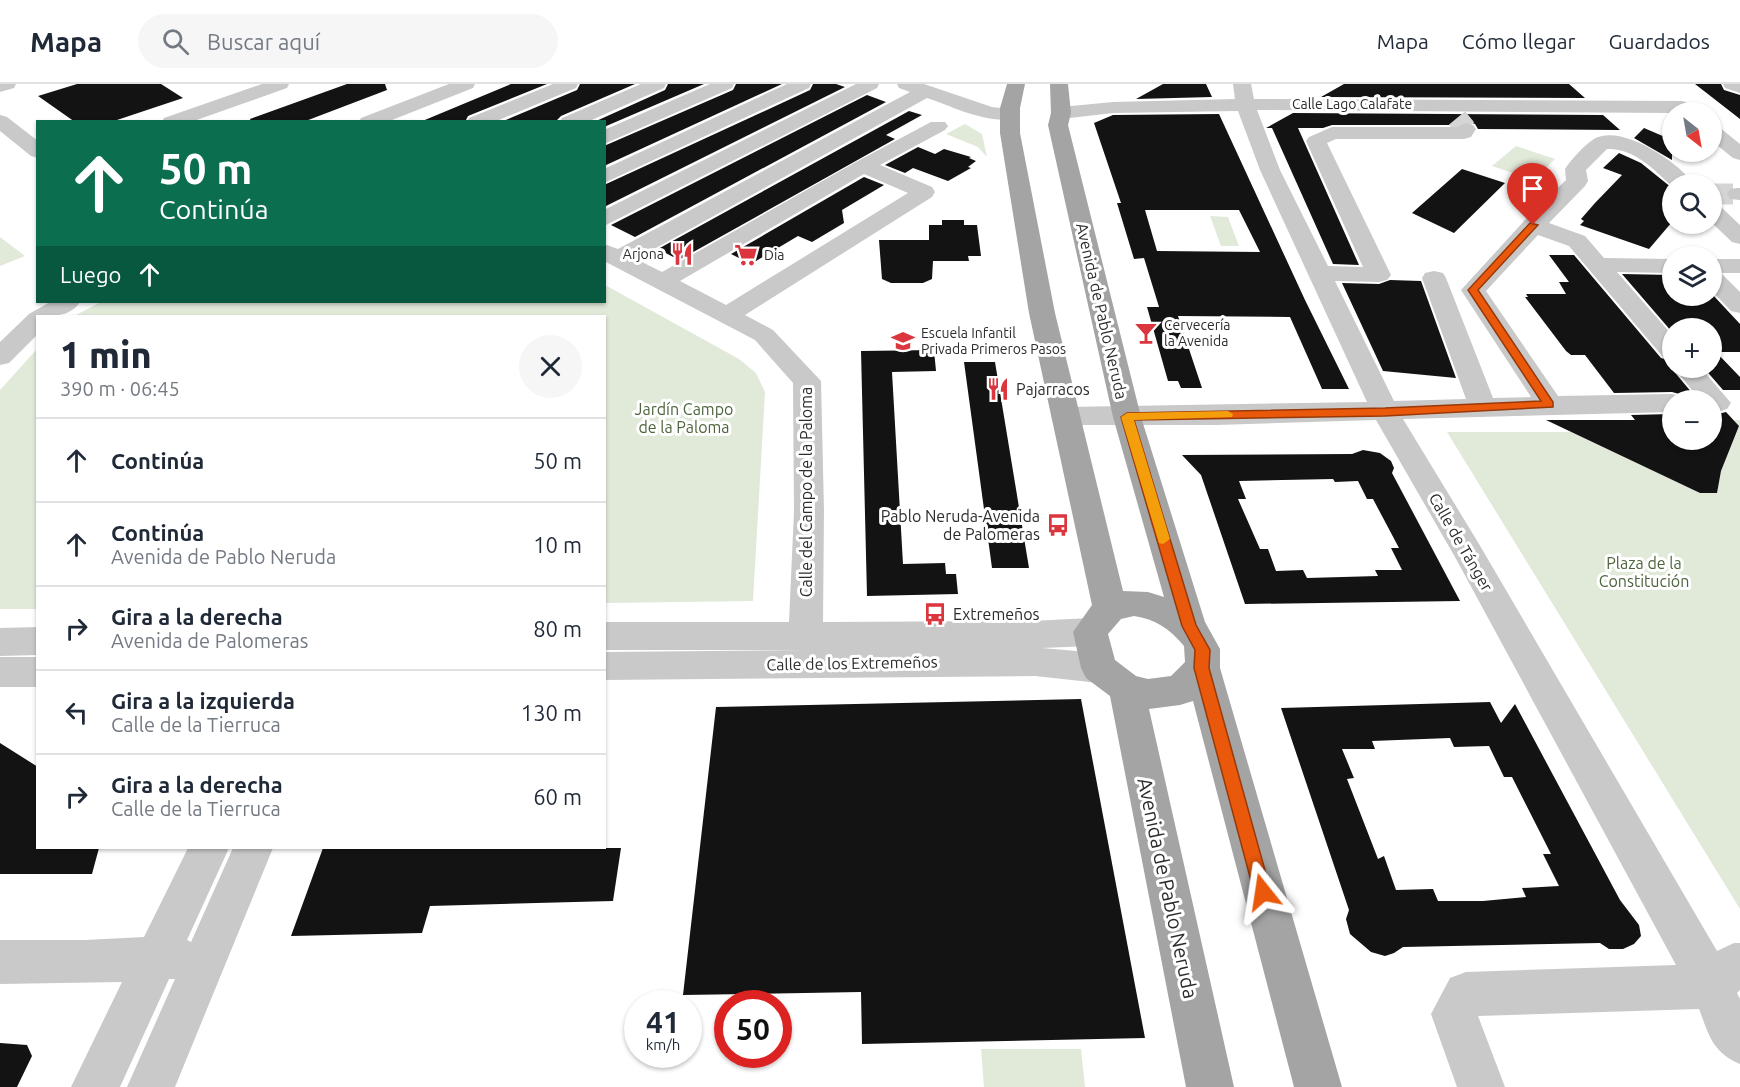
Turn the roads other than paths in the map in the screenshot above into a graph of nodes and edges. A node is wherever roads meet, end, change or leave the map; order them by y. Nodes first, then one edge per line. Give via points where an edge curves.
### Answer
1 (7, 84) edge
2 (280, 84) edge
3 (466, 84) edge
4 (569, 84) edge
5 (657, 84) edge
6 (725, 84) edge
7 (802, 84) edge
8 (870, 84) edge
9 (1428, 84) edge
10 (1732, 84) edge
11 (0, 86) edge
12 (915, 87) edge
13 (1740, 87) edge
14 (1244, 95) edge
15 (1037, 101) edge
16 (1666, 101) edge
17 (1589, 105) junction
18 (1456, 117) junction
19 (177, 120) edge
20 (373, 120) edge
21 (481, 120) edge
22 (574, 120) edge
23 (0, 121) edge
24 (938, 126) dead end
25 (606, 137) edge
26 (1722, 139) edge
27 (36, 150) edge
28 (1722, 152) edge
29 (1740, 154) edge
30 (863, 166) junction
31 (1740, 167) edge
32 (1671, 174) edge
33 (606, 176) edge
34 (606, 218) edge
35 (1722, 220) edge
36 (1533, 225) junction
37 (1740, 237) edge
38 (611, 255) edge
39 (1599, 265) junction
40 (1662, 266) edge
41 (1722, 266) edge
42 (1740, 266) edge
43 (1318, 273) junction
44 (1434, 278) dead end
45 (662, 282) junction
46 (1722, 288) edge
47 (36, 299) edge
48 (66, 303) edge
49 (1740, 306) edge
50 (44, 315) edge
51 (727, 315) junction
52 (36, 322) edge
53 (0, 323) edge
54 (1662, 339) edge
55 (0, 357) edge
56 (1697, 378) edge
57 (1662, 403) edge
58 (1723, 403) edge
59 (1549, 404) junction
60 (1482, 406) junction
61 (1385, 412) junction
62 (1065, 416) junction
63 (1127, 417) junction
64 (1100, 620) junction
65 (1189, 626) junction
66 (606, 636) edge
67 (806, 636) junction
68 (36, 641) edge
69 (0, 642) edge
70 (606, 666) edge
71 (1202, 668) junction
72 (0, 672) edge
73 (36, 672) edge
74 (1112, 678) junction
75 (209, 849) edge
76 (254, 849) edge
77 (206, 957) junction
78 (156, 958) junction
79 (0, 962) edge
80 (1726, 975) edge
81 (1740, 1041) edge
82 (95, 1087) edge
83 (150, 1087) edge
84 (1210, 1087) edge
85 (1318, 1087) edge
86 (1481, 1087) edge

1 - 11 street
2 - 19 street
3 - 20 street
4 - 21 street
5 - 22 street
6 - 25 street
7 - 33 street
8 - 34 street
9 - 18 street
10 - 13 street
12 - 15 street, Calle Lago Calafate via 990,113
12 - 38 street, Calle del Campo de la Paloma
14 - 15 street, Calle Lago Calafate via 1115,105
14 - 18 street, Calle Lago Calafate
14 - 43 street, Calle de Tánger via 1270,170
15 - 62 main road via 1010,133
15 - 63 main road, Avenida de Pablo Neruda via 1058,125
16 - 17 street, Calle Lago Calafate
16 - 17 street, Calle Lago Calafate via 1617,98
17 - 18 street, Calle Lago Calafate
18 - 43 street via 1464,133 1332,133 1316,141 1379,275
23 - 27 street
24 - 30 street
26 - 29 street
28 - 31 street
30 - 45 street
30 - 51 street via 924,192
32 - 36 street via 1641,148 1618,142 1601,143 1575,169 1577,181
35 - 37 street
36 - 39 street via 1577,241
36 - 59 street via 1473,290
38 - 45 street, Calle del Campo de la Paloma
39 - 40 street
39 - 54 street
41 - 42 street
43 - 61 street, Calle de Tánger
44 - 60 street
45 - 51 street, Calle del Campo de la Paloma
46 - 49 street
47 - 53 street
48 - 50 street
51 - 67 street, Calle del Campo de la Paloma via 764,335 807,381
52 - 55 street
56 - 58 street
57 - 59 street
59 - 60 street
60 - 61 street
61 - 63 street
61 - 80 street, Calle de Tánger
62 - 63 street
62 - 64 main road
63 - 65 main road, Avenida de Pablo Neruda
64 - 65 main road via 1132,604 1160,608
64 - 67 street, Calle de los Extremeños via 1032,635
64 - 74 main road
65 - 71 main road via 1203,650
66 - 67 street, Calle de los Extremeños
68 - 69 street
70 - 74 street, Calle de los Extremeños via 1035,662
71 - 74 main road via 1180,690 1148,694
71 - 85 main road
72 - 73 street
74 - 84 main road, Avenida de Pablo Neruda
75 - 78 street
76 - 77 street
77 - 78 street
77 - 83 street
78 - 79 street
78 - 82 street
80 - 81 street, Calle de Tánger via 1729,1028
80 - 86 street via 1467,994 1454,1014

